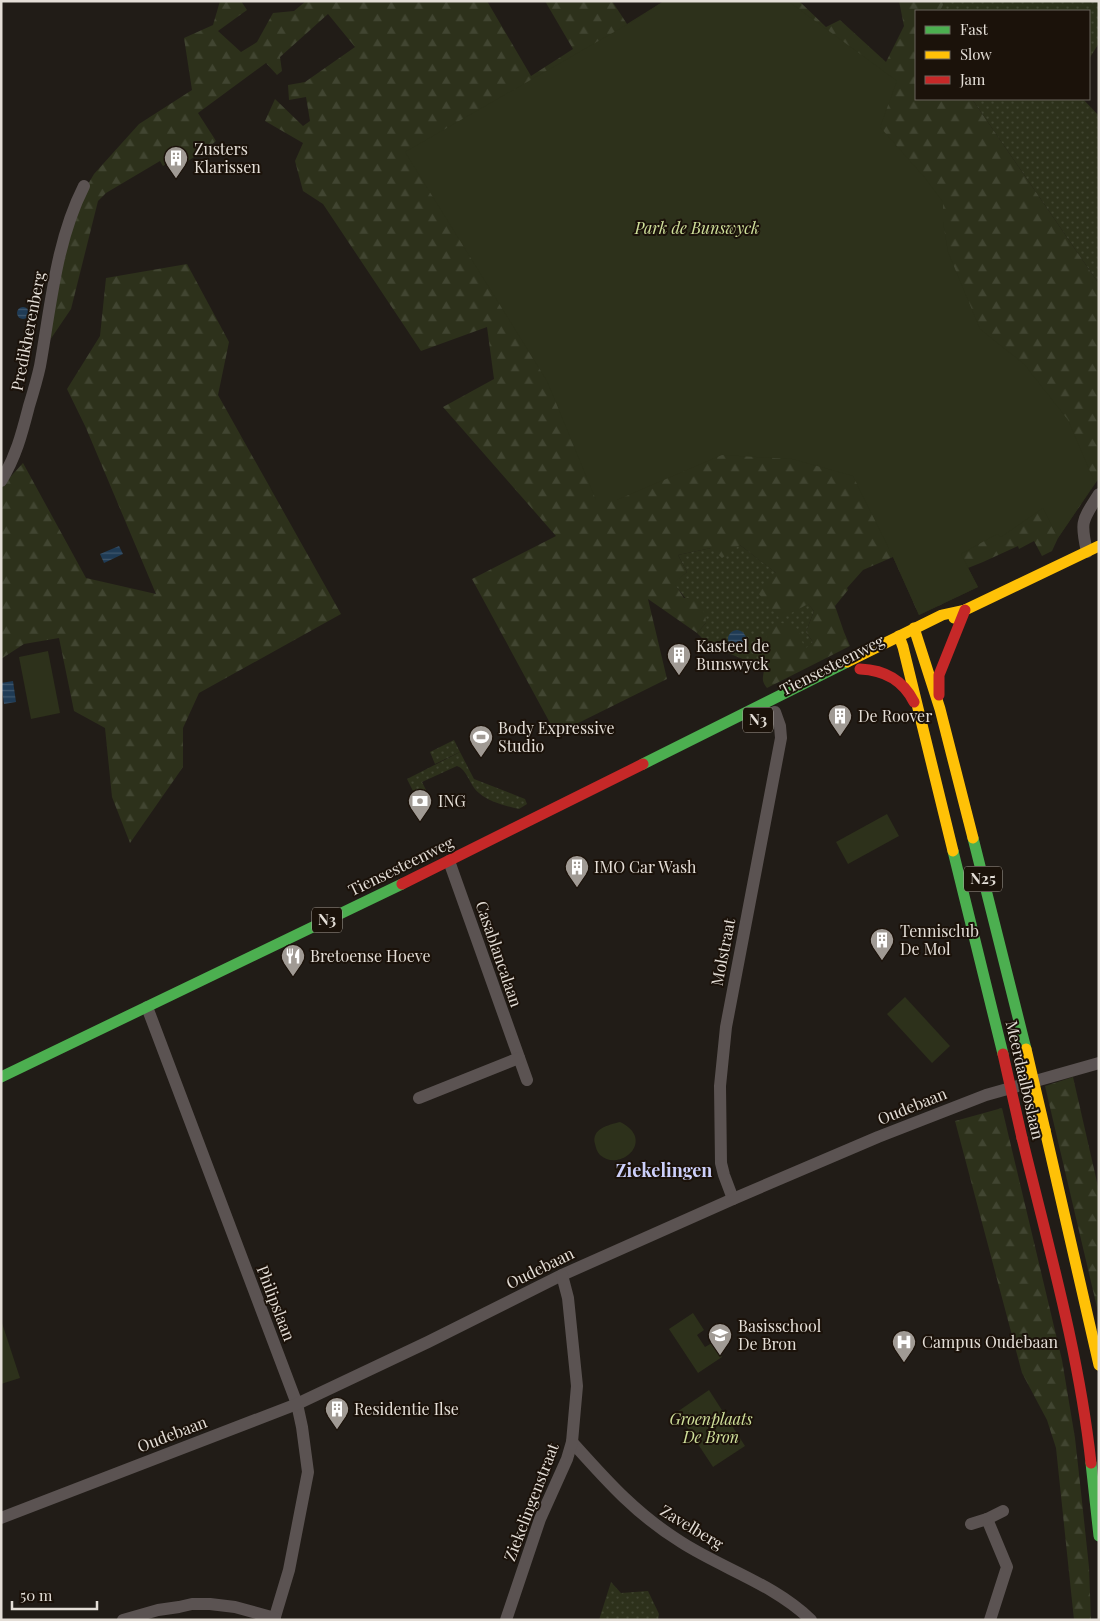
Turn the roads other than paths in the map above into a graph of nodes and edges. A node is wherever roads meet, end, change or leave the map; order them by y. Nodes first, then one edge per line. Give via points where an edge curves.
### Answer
1 (84, 186) dead end
2 (1, 481) edge
3 (1099, 494) edge
4 (1093, 549) edge
5 (965, 610) junction
6 (917, 634) junction
7 (901, 641) junction
8 (940, 709) junction
9 (775, 712) dead end
10 (919, 715) junction
11 (708, 745) dead end
12 (653, 760) junction
13 (449, 861) junction
14 (147, 1007) junction
15 (519, 1058) junction
16 (1099, 1062) edge
17 (1, 1077) edge
18 (527, 1080) dead end
19 (419, 1098) dead end
20 (733, 1199) junction
21 (562, 1275) junction
22 (1099, 1365) edge
23 (297, 1404) junction
24 (572, 1442) junction
25 (1003, 1511) dead end
26 (1, 1518) edge
27 (987, 1519) junction
28 (971, 1524) dead end
29 (1099, 1536) edge
30 (274, 1619) edge
31 (123, 1620) edge
32 (506, 1620) edge
33 (810, 1620) edge
34 (990, 1620) edge

1 - 2 street, Predikherenberg via 66,228 39,368 21,438 12,464
3 - 4 street via 1083,523
4 - 5 main road, Tiensesteenweg / N3
5 - 6 main road, Tiensesteenweg / N3 via 937,630
5 - 8 main road via 939,675
6 - 7 main road, Tiensesteenweg / N3
6 - 8 main road, Meerdaalboslaan / N25
7 - 10 main road, Meerdaalboslaan / N25
7 - 10 main road, Tiensesteenweg / N3 via 885,656 856,671 873,668 892,676 911,695
7 - 12 main road, Tiensesteenweg / N3 via 766,702
8 - 22 main road, Meerdaalboslaan / N25, bridge via 1026,1048
9 - 20 street, Molstraat via 780,722 781,738 729,1006 720,1086 721,1163
10 - 29 main road, Meerdaalboslaan / N25, bridge via 1074,1355 1087,1425
11 - 12 main road, Tiensesteenweg / N3
12 - 13 main road, Tiensesteenweg / N3
13 - 14 main road, Tiensesteenweg / N3
13 - 15 street, Casablancalaan
14 - 17 main road, Tiensesteenweg / N3
14 - 23 street, Philipslaan
15 - 18 street, Casablancalaan
15 - 19 street
16 - 20 street, Oudebaan via 958,1105
20 - 21 street, Oudebaan
21 - 23 street, Oudebaan
21 - 24 street, Ziekelingenstraat via 568,1298 577,1386
23 - 26 street, Oudebaan
23 - 30 street, Philipslaan via 308,1472 289,1570
24 - 32 street, Ziekelingenstraat via 543,1511
24 - 33 street, Zavelberg via 628,1502 652,1522 682,1543 772,1590
25 - 27 street
27 - 28 street
27 - 34 street via 1007,1567
30 - 31 street via 235,1607 192,1604

